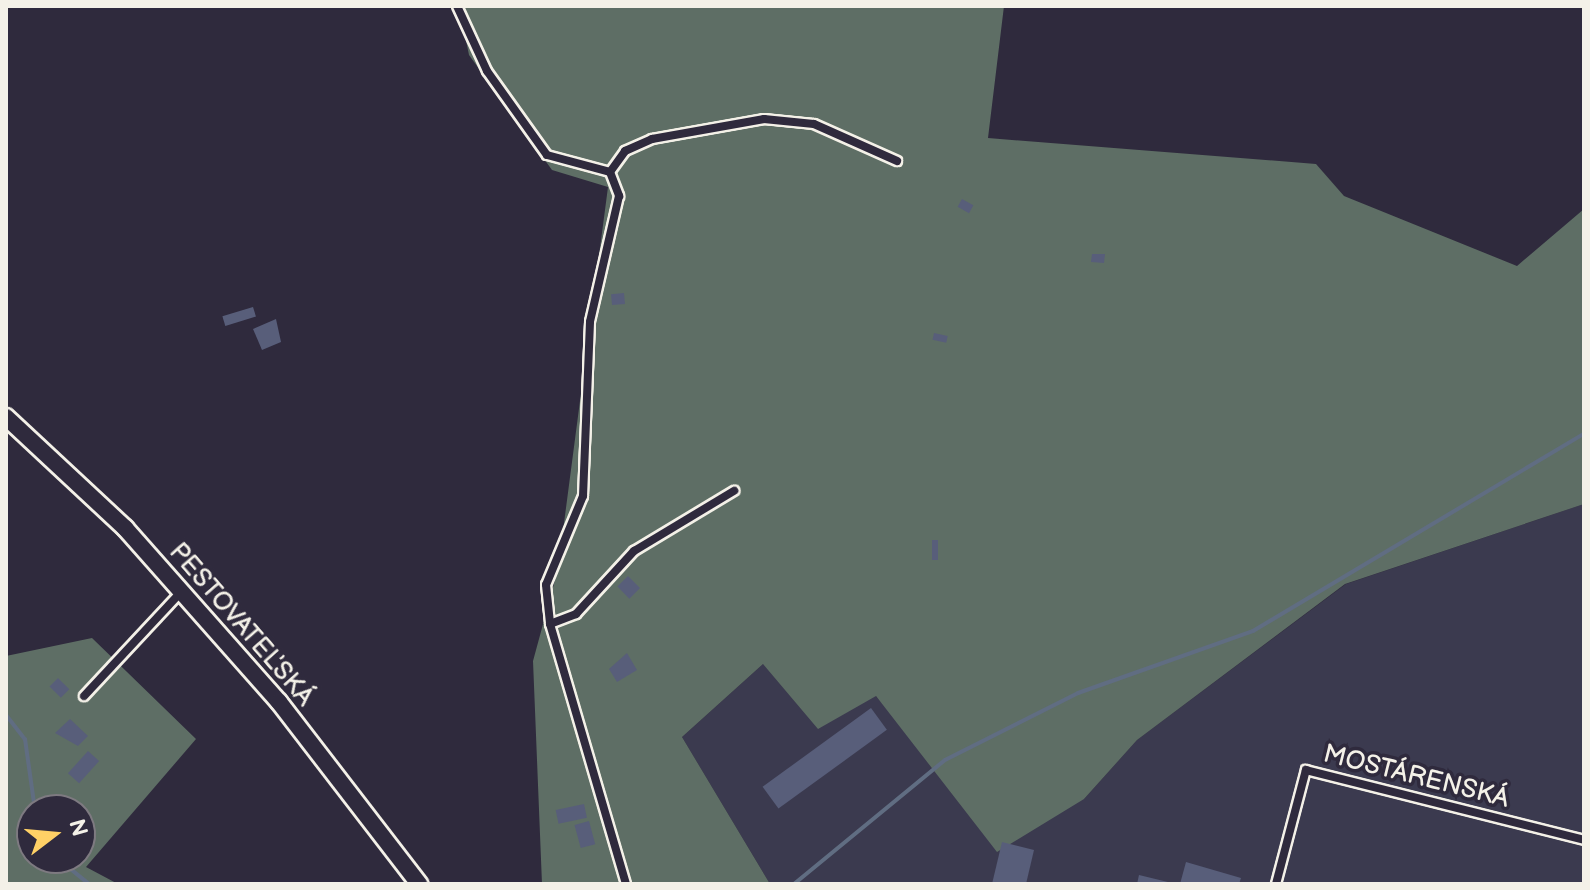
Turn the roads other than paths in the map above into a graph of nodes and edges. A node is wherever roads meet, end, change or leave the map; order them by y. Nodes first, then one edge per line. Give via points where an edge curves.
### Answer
1 (457, 6) edge
2 (897, 161) dead end
3 (610, 172) junction
4 (6, 417) edge
5 (734, 491) dead end
6 (180, 593) junction
7 (550, 624) junction
8 (84, 696) dead end
9 (1584, 840) edge
10 (419, 884) edge
11 (626, 884) edge
12 (1276, 884) edge

1 - 3 lane via 487,71 547,155
2 - 3 lane via 814,124 764,119 652,139 625,151
3 - 7 lane via 619,196 590,322 583,496 548,574
4 - 6 street, PESTOVATEĽSKÁ via 125,528
5 - 7 lane via 634,551 576,614
6 - 8 lane
6 - 10 street, PESTOVATEĽSKÁ via 279,702
7 - 11 lane
9 - 12 lane, MOSTÁRENSKÁ via 1306,770

